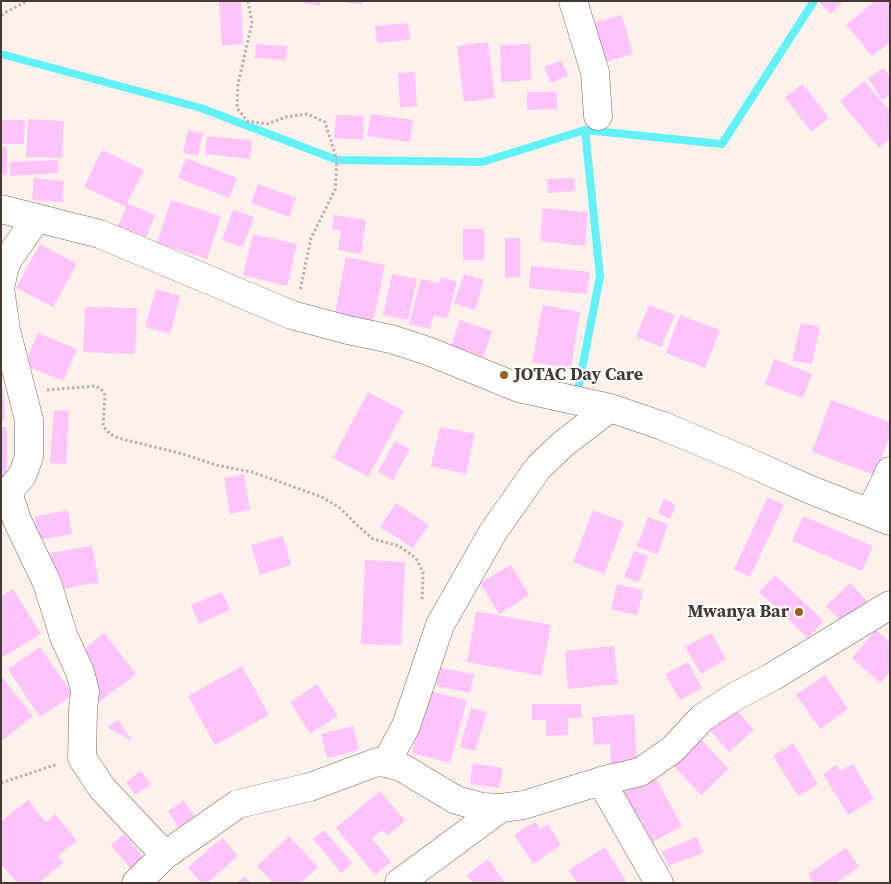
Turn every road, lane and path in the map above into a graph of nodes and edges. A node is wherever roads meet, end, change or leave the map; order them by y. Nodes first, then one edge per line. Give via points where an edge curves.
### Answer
1 (26, 1) edge
2 (248, 1) edge
3 (572, 1) edge
4 (1, 15) edge
5 (598, 116) dead end
6 (1, 209) edge
7 (37, 218) junction
8 (1, 284) edge
9 (1, 295) edge
10 (299, 316) junction
11 (16, 375) junction
12 (610, 408) junction
13 (890, 471) edge
14 (4, 494) edge
15 (880, 517) edge
16 (890, 605) edge
17 (422, 609) dead end
18 (82, 758) junction
19 (386, 763) junction
20 (601, 781) junction
21 (1, 783) edge
22 (501, 808) junction
23 (165, 855) junction
24 (136, 883) edge
25 (400, 883) edge
26 (659, 883) edge

1 - 4 path
2 - 10 path via 252,22 238,84 237,108 247,121 267,124 307,114 325,122 337,160 335,190 311,238 298,297
3 - 5 street via 595,72
6 - 7 street
7 - 8 street via 8,259
7 - 10 street via 100,234
9 - 11 street
10 - 12 street via 428,351 520,388
11 - 14 street via 29,420 29,457 22,476
11 - 17 path via 44,390 95,386 101,389 105,395 103,426 118,438 252,472 322,497 340,508 373,538 399,546 416,558 423,572
12 - 15 street via 663,426
12 - 19 street via 538,468 493,532 440,625 406,726
13 - 15 street
14 - 18 street via 47,583 64,638 80,672 85,691
16 - 20 street via 702,718 672,750 640,772
18 - 21 path
18 - 23 street via 102,788
19 - 22 street via 401,767 456,800
19 - 23 street via 377,762 310,787 238,804
20 - 22 street via 524,805
20 - 26 street
22 - 25 street
23 - 24 street

